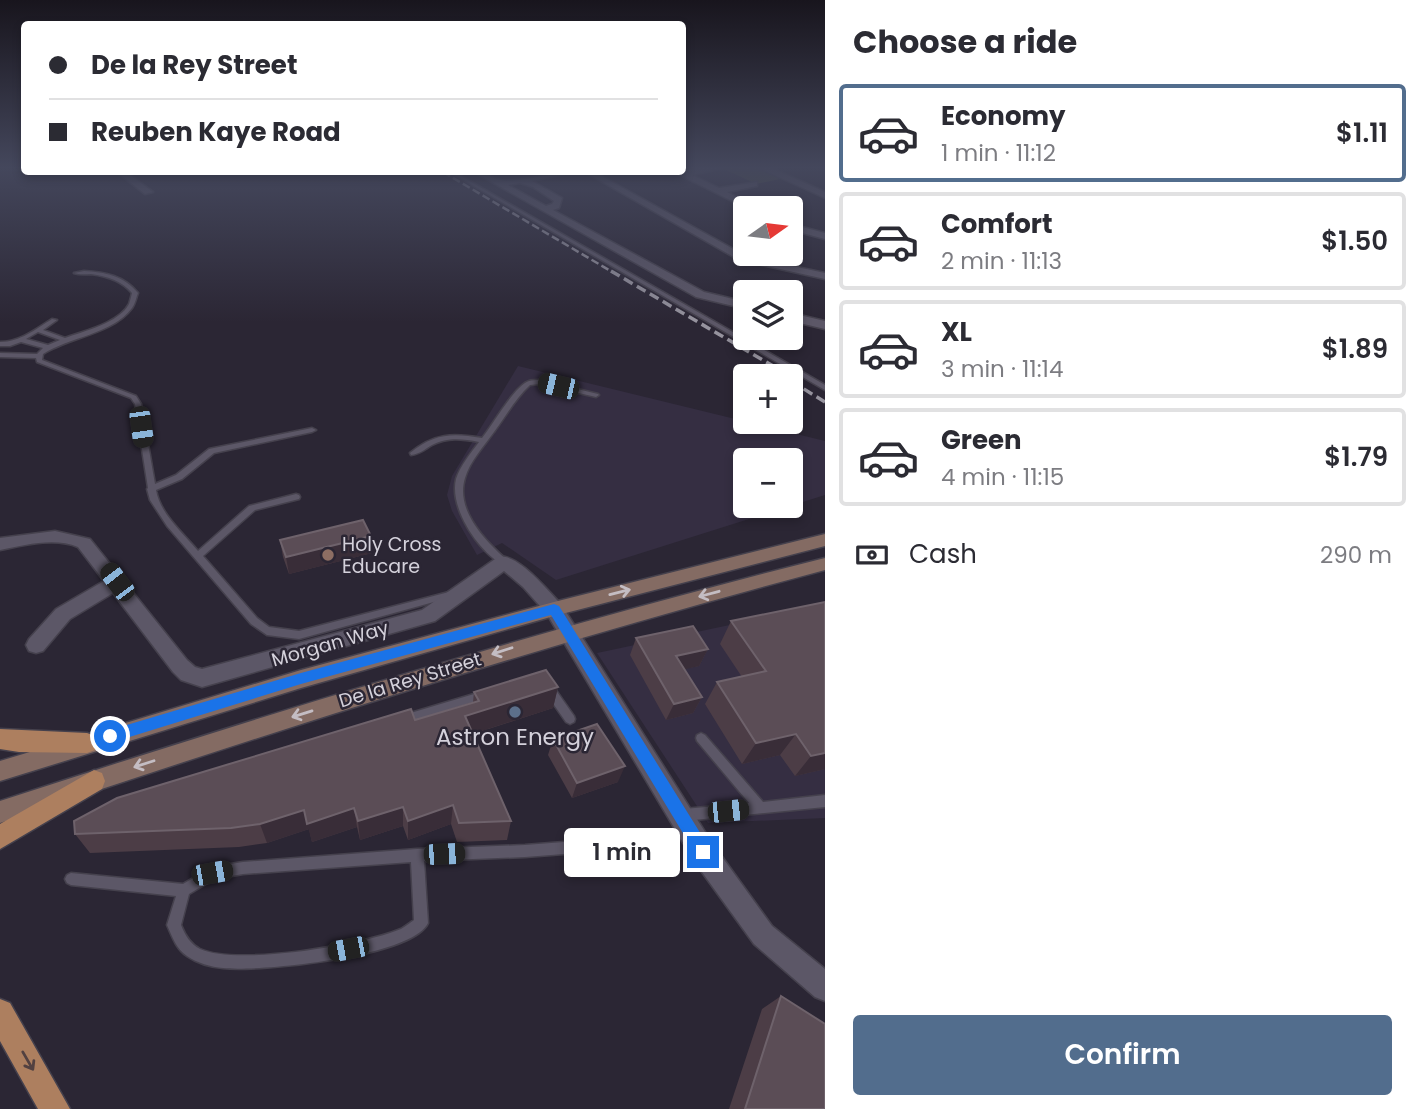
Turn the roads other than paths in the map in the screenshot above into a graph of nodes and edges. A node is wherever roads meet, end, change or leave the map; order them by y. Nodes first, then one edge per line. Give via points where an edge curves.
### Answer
1 (531, 218) edge
2 (561, 218) edge
3 (671, 218) edge
4 (803, 230) edge
5 (825, 236) edge
6 (77, 273) dead end
7 (825, 275) edge
8 (733, 303) edge
9 (54, 320) dead end
10 (803, 320) edge
11 (825, 325) edge
12 (38, 330) junction
13 (63, 339) junction
14 (20, 340) junction
15 (0, 344) edge
16 (47, 347) junction
17 (0, 355) edge
18 (38, 356) junction
19 (825, 388) edge
20 (596, 395) dead end
21 (312, 430) dead end
22 (484, 441) junction
23 (414, 453) dead end
24 (151, 489) junction
25 (296, 497) dead end
26 (825, 540) edge
27 (0, 544) edge
28 (198, 556) junction
29 (504, 562) junction
30 (825, 564) edge
31 (117, 582) junction
32 (458, 593) junction
33 (554, 609) junction
34 (568, 631) junction
35 (36, 645) dead end
36 (540, 682) edge
37 (492, 692) edge
38 (570, 719) dead end
39 (397, 722) edge
40 (701, 738) dead end
41 (0, 739) edge
42 (87, 743) junction
43 (0, 772) edge
44 (94, 781) junction
45 (825, 801) edge
46 (761, 807) junction
47 (0, 812) edge
48 (685, 824) junction
49 (0, 837) edge
50 (416, 855) junction
51 (71, 879) dead end
52 (184, 890) junction
53 (825, 988) edge
54 (0, 1013) edge
55 (55, 1109) edge

1 - 19 lane
2 - 8 street via 700,295
3 - 7 street via 743,258
4 - 5 street
6 - 13 lane via 122,281 132,288 135,298 128,311 114,321
9 - 12 lane
10 - 11 street
12 - 13 lane
12 - 14 lane
13 - 16 lane
14 - 15 lane
14 - 16 lane
16 - 18 lane
17 - 18 lane
18 - 24 lane via 44,365 134,397
20 - 22 lane via 532,381 514,397
21 - 24 lane via 212,451 179,477
22 - 23 lane via 437,437
22 - 29 lane via 460,481 460,496 474,528
24 - 28 lane via 170,524
25 - 28 lane via 252,508
33 -> 26 main road, De la Rey Street
27 - 31 street, Morgan Way via 78,538
28 - 32 lane via 254,621 278,635 309,634
29 - 32 street, Morgan Way
29 - 33 street
30 -> 34 main road, De la Rey Street
31 - 32 street, Morgan Way via 180,666 202,678 428,616
31 - 35 street via 62,614
33 - 34 street
33 - 42 main road, De la Rey Street
34 -> 44 main road, De la Rey Street
34 - 48 street
36 - 38 lane
37 - 39 lane
40 - 46 lane
41 - 42 main road
42 - 43 main road, De la Rey Street
44 - 47 main road, De la Rey Street
44 - 49 main road
45 - 46 lane
46 - 48 lane
48 - 50 lane via 642,842
48 - 53 street via 763,935
50 - 52 lane via 243,868 212,873
50 - 52 lane via 421,918 414,931 294,960 226,962 183,946 174,925
51 - 52 lane
54 -> 55 main road

